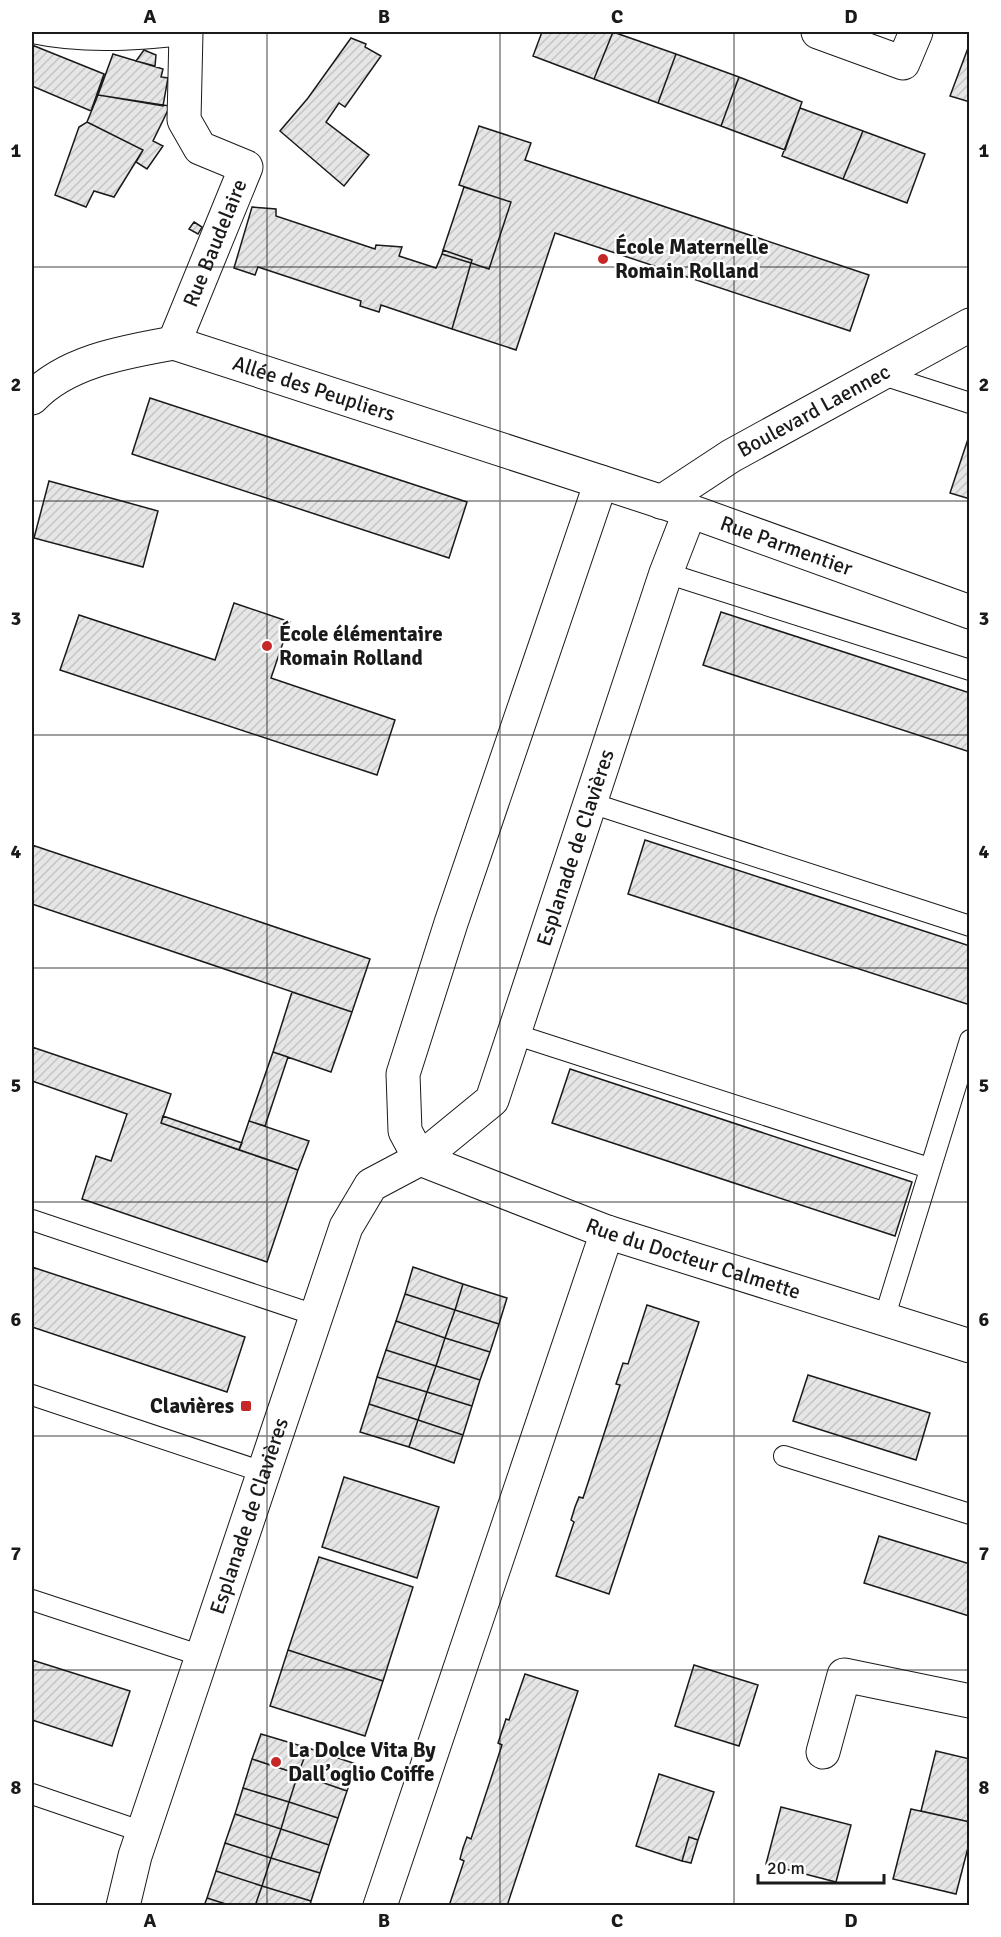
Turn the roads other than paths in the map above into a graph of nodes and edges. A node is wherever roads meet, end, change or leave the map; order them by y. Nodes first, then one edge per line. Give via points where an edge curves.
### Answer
1 (818, 32) edge
2 (916, 32) edge
3 (32, 33) edge
4 (186, 33) edge
5 (969, 325) edge
6 (174, 343) junction
7 (880, 374) junction
8 (32, 398) edge
9 (969, 403) edge
10 (601, 482) junction
11 (676, 506) junction
12 (666, 573) junction
13 (969, 612) edge
14 (969, 670) edge
15 (591, 803) junction
16 (969, 926) edge
17 (514, 1034) junction
18 (969, 1040) edge
19 (420, 1159) junction
20 (929, 1168) junction
21 (32, 1220) edge
22 (607, 1232) junction
23 (315, 1315) junction
24 (884, 1319) junction
25 (969, 1346) edge
26 (32, 1395) edge
27 (784, 1456) dead end
28 (263, 1472) junction
29 (969, 1514) edge
30 (32, 1600) edge
31 (202, 1656) junction
32 (969, 1701) edge
33 (823, 1752) dead end
34 (32, 1794) edge
35 (143, 1832) junction
36 (123, 1905) edge
37 (380, 1905) edge

1 - 2 street via 903,63
3 - 4 lane via 108,42
4 - 6 street, Rue Baudelaire via 184,120 200,148 246,167
5 - 7 street, Boulevard Laennec
6 - 8 street, Allée des Peupliers via 106,356 44,385
6 - 10 street, Allée des Peupliers
7 - 9 lane
7 - 11 street, Boulevard Laennec via 731,456
10 - 11 street, Rue Parmentier
10 - 19 street via 403,1074 405,1131
11 - 12 street, Esplanade de Clavières
11 - 13 street, Rue Parmentier
12 - 14 lane
12 - 15 street, Esplanade de Clavières
15 - 16 lane
15 - 17 street, Esplanade de Clavières
17 - 19 street, Esplanade de Clavières via 492,1100
17 - 20 lane
18 - 20 lane
19 - 22 street, Rue du Docteur Calmette
19 - 23 street, Esplanade de Clavières via 371,1185 346,1227
20 - 24 lane
21 - 23 lane
22 - 24 street, Rue du Docteur Calmette
22 - 37 street
23 - 28 street, Esplanade de Clavières
24 - 25 street, Rue du Docteur Calmette
26 - 28 lane
27 - 29 lane
28 - 31 street, Esplanade de Clavières
30 - 31 lane
31 - 35 street, Esplanade de Clavières
32 - 33 street via 844,1675
34 - 35 lane
35 - 36 street, Esplanade de Clavières

